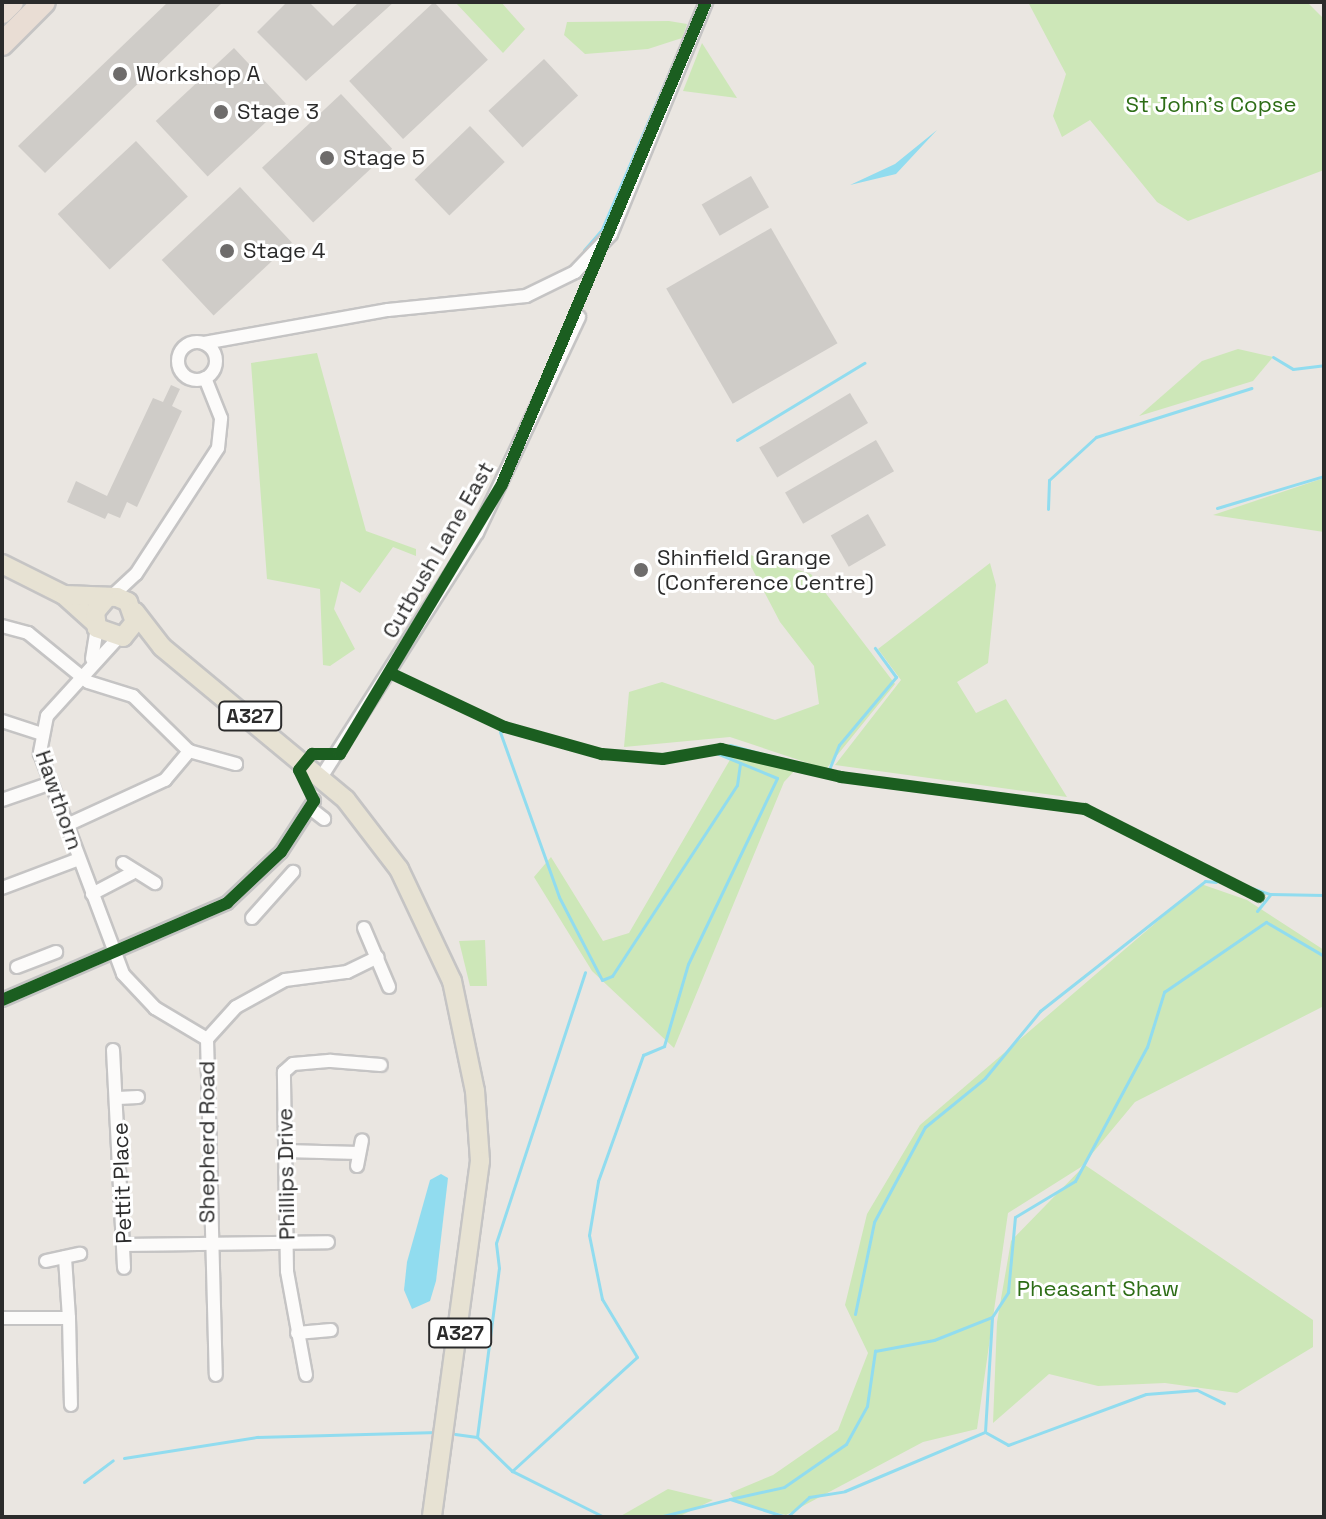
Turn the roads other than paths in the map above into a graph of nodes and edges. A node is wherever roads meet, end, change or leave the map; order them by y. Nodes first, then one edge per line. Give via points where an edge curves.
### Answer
1 (12, 2) edge
2 (44, 2) edge
3 (706, 2) edge
4 (2, 12) edge
5 (2, 44) edge
6 (579, 317) dead end
7 (232, 340) junction
8 (204, 343) junction
9 (216, 357) junction
10 (205, 378) junction
11 (2, 564) edge
12 (136, 574) junction
13 (64, 595) junction
14 (108, 599) junction
15 (134, 609) junction
16 (96, 625) junction
17 (2, 626) edge
18 (120, 638) junction
19 (162, 647) junction
20 (92, 659) junction
21 (80, 674) junction
22 (2, 721) edge
23 (40, 733) junction
24 (189, 751) junction
25 (236, 764) dead end
26 (322, 776) junction
27 (51, 783) junction
28 (2, 800) edge
29 (324, 819) dead end
30 (67, 825) junction
31 (79, 859) junction
32 (293, 872) dead end
33 (155, 883) dead end
34 (254, 883) junction
35 (2, 888) edge
36 (92, 894) junction
37 (271, 902) junction
38 (252, 918) dead end
39 (364, 928) dead end
40 (56, 952) dead end
41 (114, 953) junction
42 (378, 957) junction
43 (32, 961) junction
44 (17, 967) dead end
45 (41, 983) junction
46 (389, 987) dead end
47 (2, 1000) edge
48 (207, 1039) junction
49 (113, 1050) dead end
50 (381, 1065) dead end
51 (138, 1097) dead end
52 (118, 1098) junction
53 (285, 1151) junction
54 (359, 1153) dead end
55 (328, 1242) dead end
56 (287, 1243) junction
57 (207, 1244) junction
58 (124, 1245) junction
59 (80, 1254) dead end
60 (65, 1257) junction
61 (46, 1261) dead end
62 (124, 1268) dead end
63 (2, 1318) edge
64 (69, 1318) junction
65 (331, 1330) dead end
66 (297, 1333) junction
67 (216, 1375) dead end
68 (306, 1375) dead end
69 (71, 1405) dead end
70 (432, 1517) edge

1 - 4 highway
2 - 5 highway
3 - 7 street via 659,125 598,251 551,287 526,296 388,310
6 - 26 street, Cutbush Lane East via 477,533
7 - 8 street
7 - 9 street
8 - 9 street
8 - 10 street via 186,345 178,359 186,376
9 - 10 street
10 - 12 street via 221,418 218,448
11 - 13 main road
12 - 14 street
12 - 15 street
13 - 14 main road
13 - 16 main road
14 - 15 main road
14 - 16 main road
15 - 18 main road
15 - 19 main road, A327
16 - 18 main road
16 - 20 street, Hawthorn
17 - 21 street via 28,633
18 - 19 main road, A327
18 - 20 street, Hawthorn
19 - 26 main road, A327
20 - 21 street, Hawthorn
21 - 23 street, Hawthorn
21 - 24 street via 133,696
22 - 23 street
23 - 27 street, Hawthorn
24 - 25 street
24 - 30 street via 165,780
26 - 70 main road, A327 via 375,835 424,914 452,981 473,1077 480,1148 476,1233
27 - 28 street
27 - 30 street, Hawthorn
29 - 34 street via 312,805
30 - 31 street, Hawthorn
31 - 35 street
31 - 36 street, Hawthorn
32 - 37 street
33 - 36 street via 128,868
34 - 37 street
34 - 41 street via 208,912
36 - 41 street, Hawthorn
37 - 38 street
39 - 42 street
40 - 43 street
41 - 45 street
41 - 48 street, Shepherd Road via 137,994
42 - 46 street
42 - 48 street via 347,972 285,980 236,1007
43 - 44 street
43 - 45 street
45 - 47 street
48 - 57 street, Shepherd Road
49 - 52 street, Pettit Place
50 - 53 street, Phillips Drive via 287,1067
51 - 52 street, Pettit Place
52 - 58 street, Pettit Place
53 - 54 street
53 - 56 street, Phillips Drive
55 - 56 street
56 - 57 street
56 - 66 street, Phillips Drive
57 - 58 street
57 - 67 street, Shepherd Road
58 - 62 street, Pettit Place
59 - 60 street
60 - 61 street
60 - 64 street
63 - 64 street
64 - 69 street
65 - 66 street
66 - 68 street, Phillips Drive

